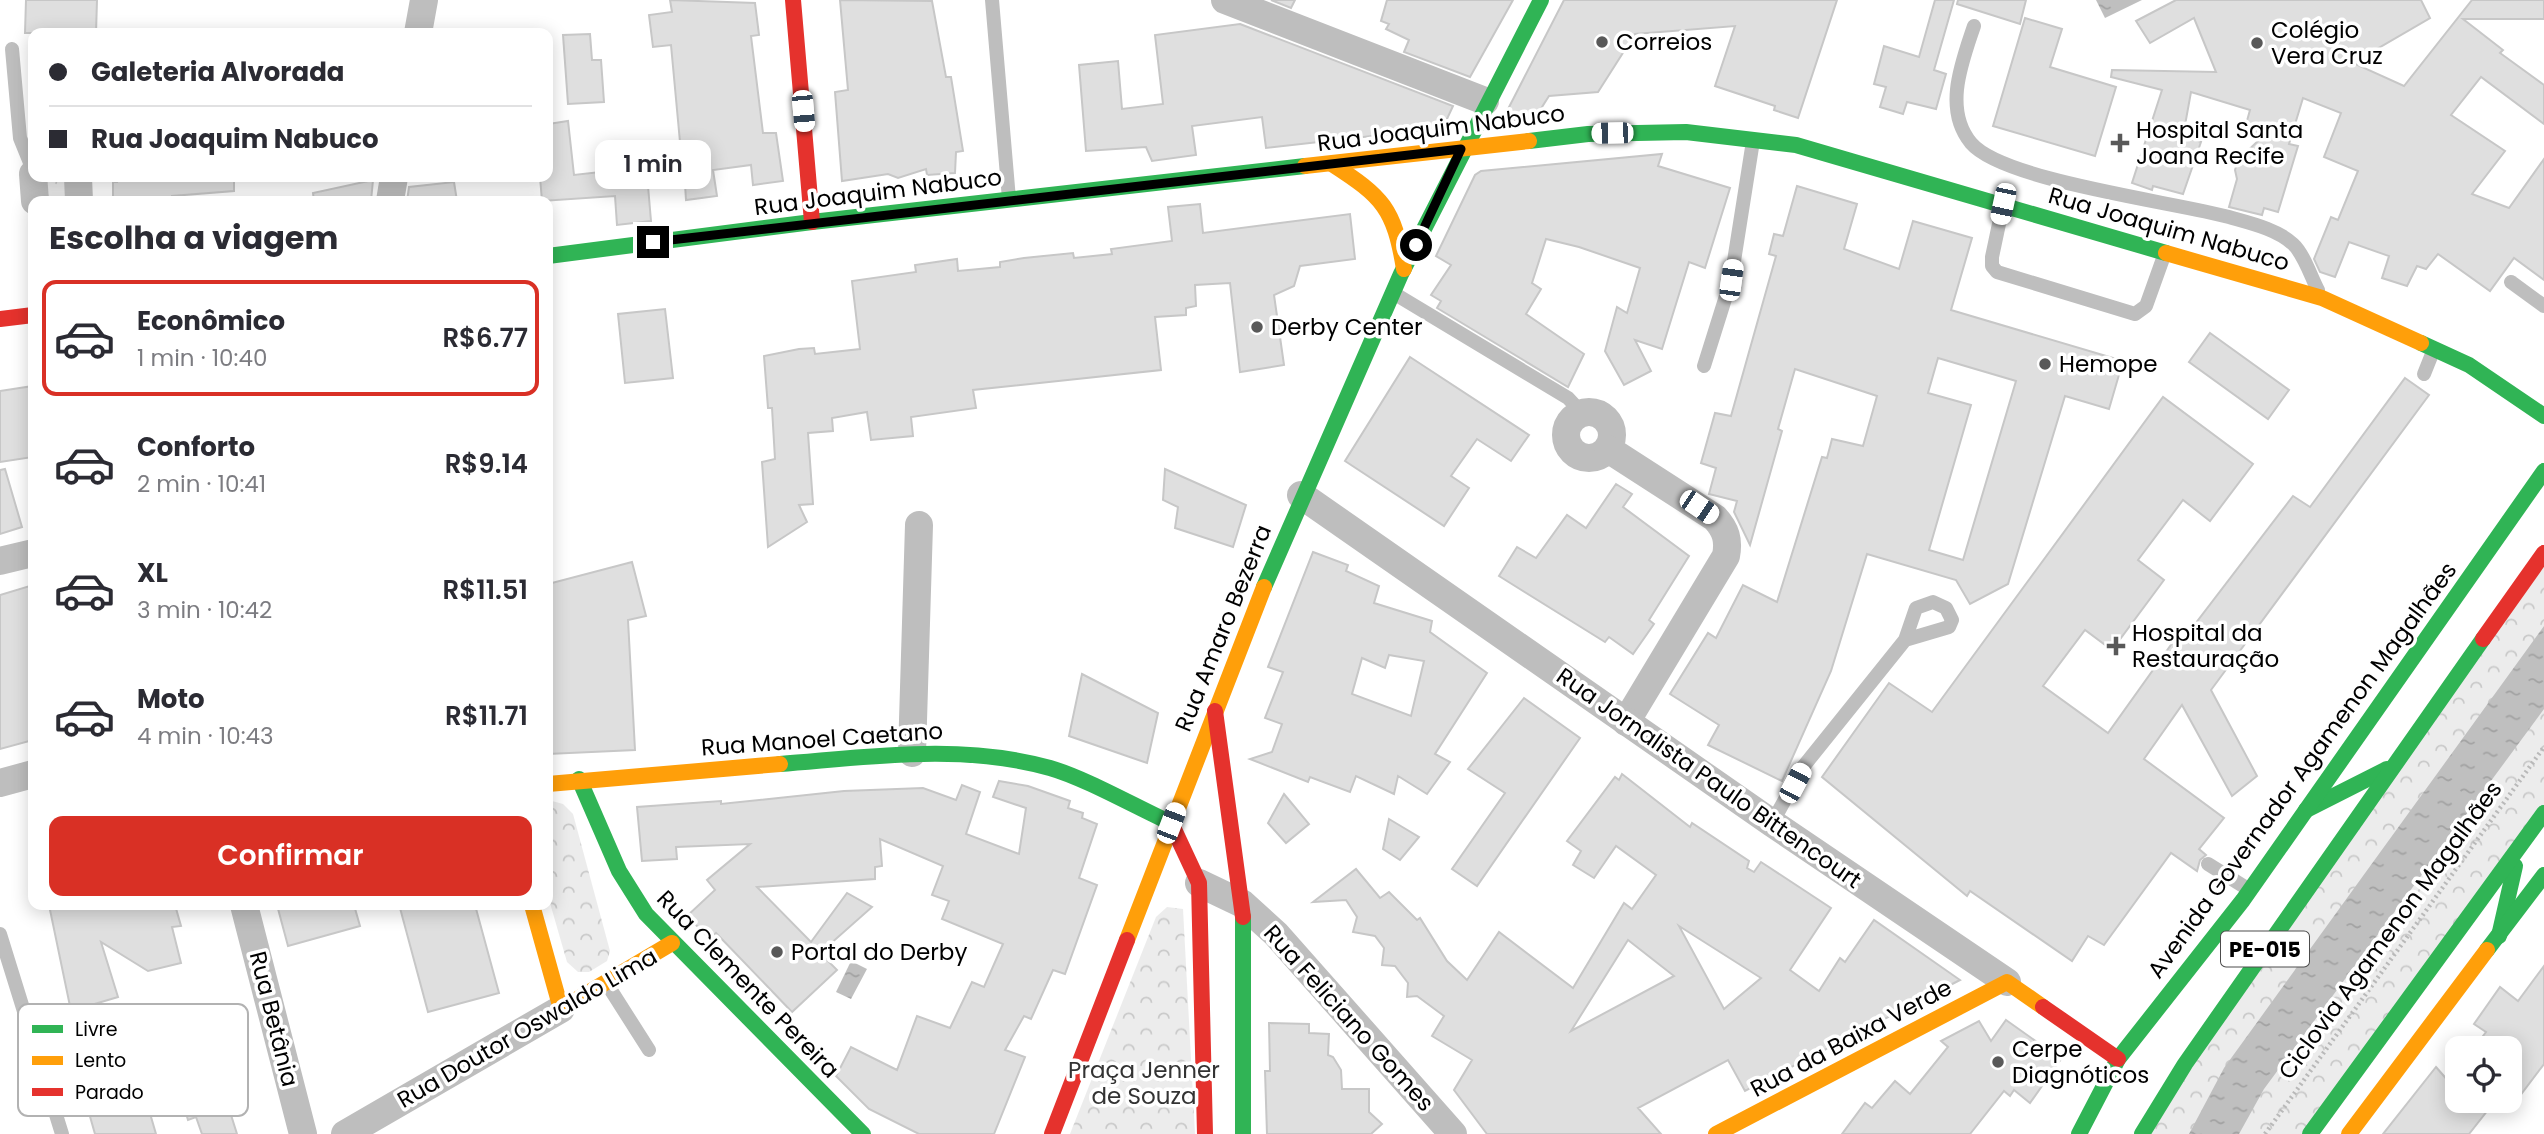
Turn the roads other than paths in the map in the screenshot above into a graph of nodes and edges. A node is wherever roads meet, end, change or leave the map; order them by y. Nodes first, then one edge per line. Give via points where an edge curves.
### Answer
1 (424, 0) edge
2 (793, 0) edge
3 (992, 0) edge
4 (1225, 0) edge
5 (1541, 0) edge
6 (1974, 26) dead end
7 (419, 28) edge
8 (12, 49) dead end
9 (1485, 102) junction
10 (1753, 140) junction
11 (1865, 148) dead end
12 (1461, 149) junction
13 (28, 159) edge
14 (1332, 164) junction
15 (1865, 165) junction
16 (1009, 200) junction
17 (2003, 204) junction
18 (812, 222) junction
19 (2166, 252) junction
20 (553, 255) edge
21 (1405, 269) junction
22 (2511, 282) dead end
23 (1394, 293) junction
24 (2322, 298) junction
25 (2544, 306) edge
26 (28, 316) edge
27 (0, 319) edge
28 (2434, 348) junction
29 (1703, 366) dead end
30 (2424, 374) dead end
31 (2508, 392) junction
32 (2544, 396) edge
33 (1582, 413) joint
34 (2544, 416) edge
35 (2544, 471) edge
36 (1301, 495) junction
37 (919, 525) dead end
38 (28, 554) edge
39 (2544, 554) edge
40 (0, 561) edge
41 (1905, 640) dead end
42 (1215, 710) junction
43 (1626, 722) junction
44 (912, 753) junction
45 (2392, 767) junction
46 (28, 775) edge
47 (579, 779) junction
48 (0, 783) edge
49 (553, 783) edge
50 (2306, 810) junction
51 (2544, 813) edge
52 (1171, 823) junction
53 (1772, 823) junction
54 (2519, 849) junction
55 (2208, 864) dead end
56 (2544, 875) edge
57 (1199, 883) junction
58 (2250, 890) junction
59 (1243, 904) junction
60 (245, 910) edge
61 (533, 910) edge
62 (0, 934) edge
63 (2499, 936) junction
64 (672, 943) junction
65 (2007, 982) junction
66 (606, 983) junction
67 (22, 1004) edge
68 (561, 1009) junction
69 (649, 1050) dead end
70 (2118, 1059) junction
71 (56, 1116) edge
72 (62, 1134) edge
73 (303, 1134) edge
74 (345, 1134) edge
75 (863, 1134) edge
76 (1052, 1134) edge
77 (1205, 1134) edge
78 (1243, 1134) edge
79 (1453, 1134) edge
80 (1716, 1134) edge
81 (2080, 1134) edge
82 (2142, 1134) edge
83 (2310, 1134) edge
84 (2349, 1134) edge

1 - 7 street
2 - 18 main road
3 - 16 lane
4 - 9 street
5 - 9 main road, Rua Amaro Bezerra
6 - 24 lane via 1960,70 1957,108 1970,142 1986,156 2052,178 2192,206 2264,229 2295,245
8 - 13 lane via 20,138
9 - 12 main road, Rua Amaro Bezerra
10 - 12 main road, Rua Joaquim Nabuco via 1686,132 1588,134
10 - 15 main road, Rua Joaquim Nabuco via 1796,145
10 - 29 lane via 1731,280
11 - 15 lane
12 - 14 main road, Rua Joaquim Nabuco
12 - 21 main road, Rua Amaro Bezerra
14 - 16 main road, Rua Joaquim Nabuco
14 - 21 main road via 1367,186 1389,207
15 - 17 main road, Rua Joaquim Nabuco
16 - 18 main road, Rua Joaquim Nabuco
17 - 19 main road, Rua Joaquim Nabuco
17 - 19 lane via 1992,257 1997,272 2135,314 2146,306
18 - 20 main road, Rua Joaquim Nabuco
19 - 24 main road, Rua Joaquim Nabuco
21 - 23 main road, Rua Amaro Bezerra
22 - 25 lane
23 - 33 lane via 1567,398
23 - 36 main road, Rua Amaro Bezerra
24 - 28 main road, Rua Joaquim Nabuco
26 - 27 main road
28 - 30 lane
28 - 31 main road, Rua Joaquim Nabuco
31 - 32 main road
31 - 34 main road, Rua Joaquim Nabuco
33 - 43 street via 1594,412 1608,421 1613,433 1608,449 1715,518 1724,528 1728,544 1726,556
35 - 50 main road, Avenida Governador Agamenon Magalhães
36 - 42 main road, Rua Amaro Bezerra
36 - 43 street, Rua Jornalista Paulo Bittencourt
37 - 44 street
38 - 40 street
39 - 45 main road, PE-015
41 - 53 lane via 1804,767
42 - 52 main road, Rua Amaro Bezerra
42 - 59 main road
43 - 53 street, Rua Jornalista Paulo Bittencourt
44 - 47 main road, Rua Manoel Caetano
44 - 52 main road, Rua Manoel Caetano via 961,753 1051,768
45 - 50 main road
45 - 82 main road, PE-015 via 2189,1057
46 - 48 street
47 - 49 main road, Rua Manoel Caetano
47 - 64 main road, Rua Clemente Pereira via 619,871 646,914
50 - 58 main road, Avenida Governador Agamenon Magalhães
51 - 54 main road
52 - 57 main road
52 - 76 main road, Rua Amaro Bezerra
53 - 65 street, Rua Jornalista Paulo Bittencourt
54 - 63 main road
54 - 83 main road
55 - 58 lane
56 - 63 main road
57 - 59 street, Rua Feliciano Gomes
57 - 77 main road
58 - 70 main road, Avenida Governador Agamenon Magalhães
59 - 78 main road
59 - 79 street, Rua Feliciano Gomes via 1276,934
60 - 73 street, Rua Betânia
61 - 68 main road
62 - 67 lane
63 - 84 main road
64 - 66 main road, Rua Doutor Oswaldo Lima
64 - 75 main road, Rua Clemente Pereira
65 - 70 main road, Rua Jornalista Paulo Bittencourt
65 - 80 main road, Rua da Baixa Verde
66 - 68 main road, Rua Doutor Oswaldo Lima
66 - 69 lane
68 - 74 street, Rua Doutor Oswaldo Lima
70 - 81 main road, Avenida Governador Agamenon Magalhães
71 - 72 lane

